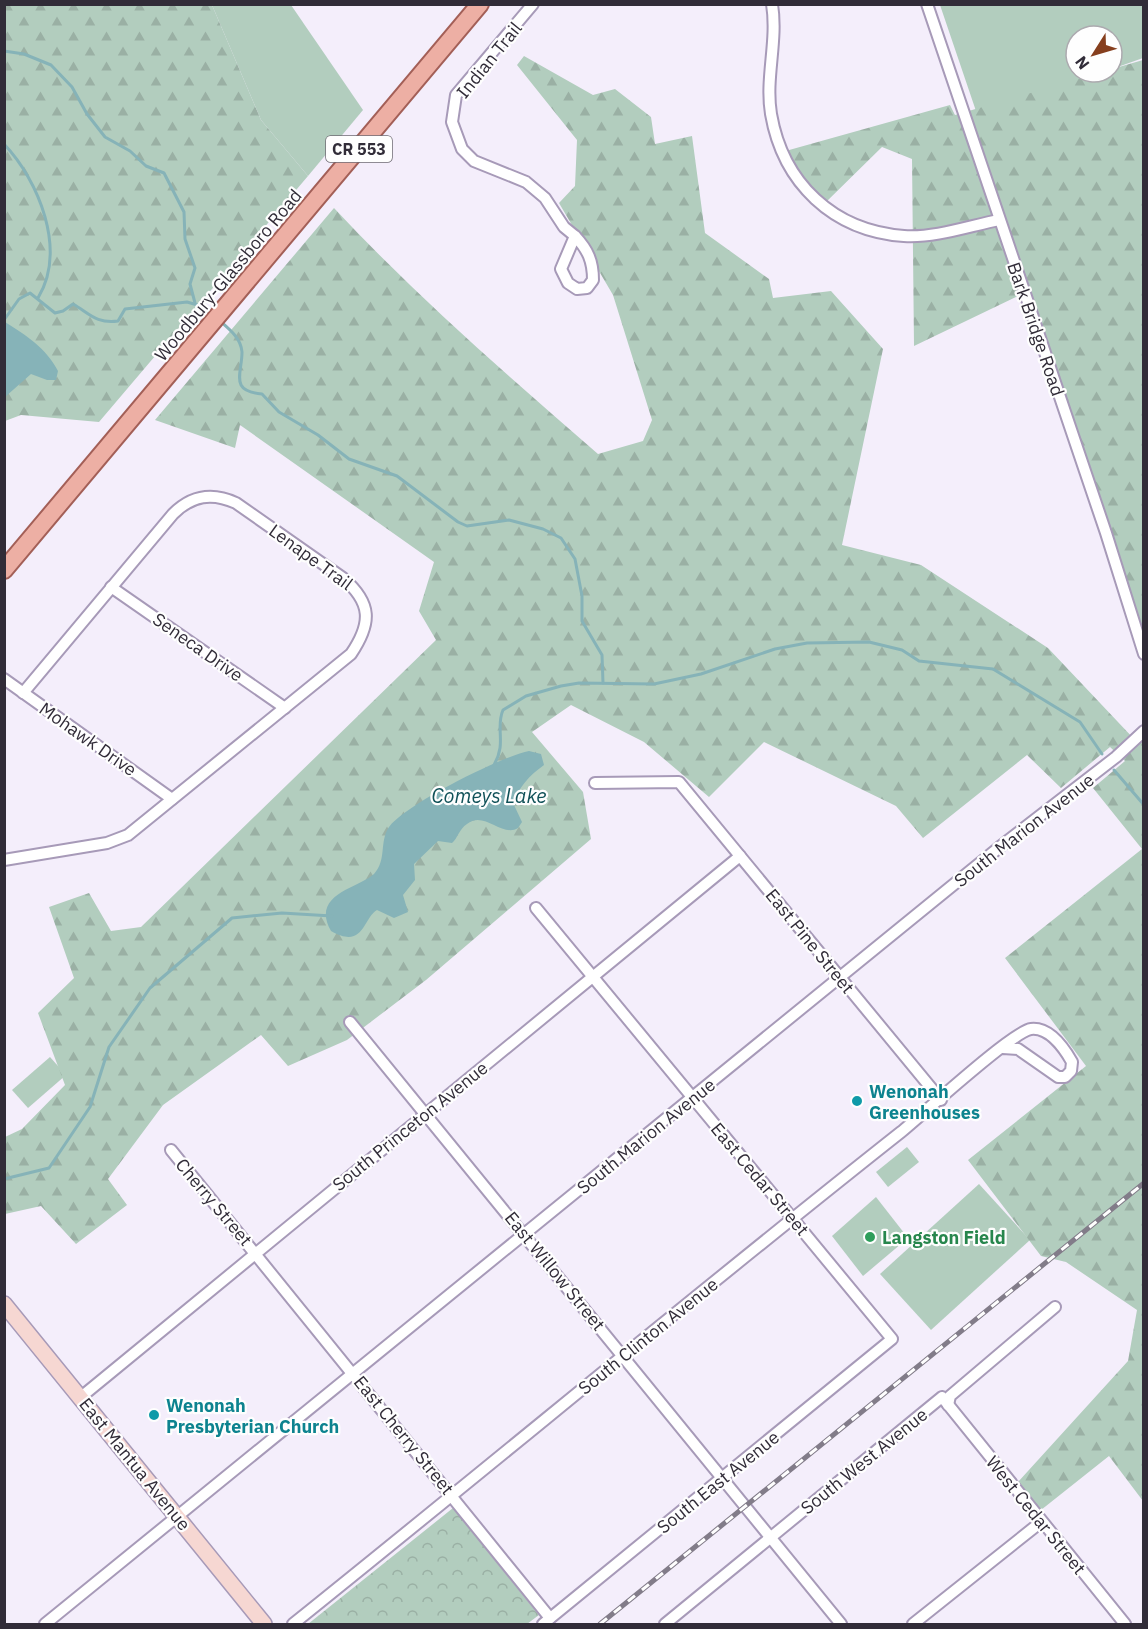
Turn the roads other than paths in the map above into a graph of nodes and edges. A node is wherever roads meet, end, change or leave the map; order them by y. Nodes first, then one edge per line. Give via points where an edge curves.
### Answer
1 (480, 4) edge
2 (533, 4) edge
3 (772, 4) edge
4 (927, 4) edge
5 (999, 220) junction
6 (575, 236) junction
7 (4, 570) edge
8 (111, 587) junction
9 (1143, 654) edge
10 (4, 679) edge
11 (22, 693) junction
12 (285, 708) junction
13 (1143, 731) edge
14 (595, 783) dead end
15 (172, 799) junction
16 (740, 856) junction
17 (4, 860) edge
18 (536, 908) dead end
19 (592, 976) junction
20 (840, 977) junction
21 (350, 1022) dead end
22 (1003, 1048) junction
23 (693, 1098) junction
24 (941, 1100) junction
25 (427, 1113) junction
26 (171, 1150) dead end
27 (792, 1218) junction
28 (525, 1235) junction
29 (257, 1253) junction
30 (4, 1304) edge
31 (1055, 1307) dead end
32 (892, 1339) joint
33 (624, 1357) junction
34 (354, 1375) junction
35 (81, 1397) junction
36 (948, 1405) junction
37 (723, 1478) junction
38 (453, 1496) junction
39 (179, 1518) junction
40 (1041, 1522) junction
41 (770, 1538) junction
42 (547, 1621) edge
43 (45, 1624) edge
44 (264, 1624) edge
45 (293, 1624) edge
46 (665, 1624) edge
47 (841, 1624) edge
48 (913, 1624) edge
49 (1125, 1624) edge

1 - 7 main road, Woodbury-Glassboro Road / CR 553
2 - 6 street, Indian Trail via 456,95 452,122 462,149 474,161 526,182 545,198 564,227
3 - 5 street via 770,97 775,130 794,175 819,205 855,224 904,236
4 - 5 street, Bark Bridge Road
5 - 9 street, Bark Bridge Road
6 - 6 street, Indian Trail via 561,268 568,284 577,289 587,288 594,280 593,265
8 - 11 street, Lenape Trail
8 - 12 street, Seneca Drive
8 - 12 street, Lenape Trail via 173,514 190,500 226,498 256,516 357,590 367,619 363,636 351,654
10 - 11 street, Mohawk Drive
11 - 15 street, Mohawk Drive
12 - 15 street, Lenape Trail
13 - 20 street, South Marion Avenue via 1116,757
14 - 16 street, East Pine Street via 679,782
15 - 17 street, Lenape Trail via 119,840
16 - 19 street, South Princeton Avenue
16 - 20 street, East Pine Street
18 - 19 street, East Cedar Street
19 - 23 street, East Cedar Street
19 - 25 street, South Princeton Avenue
20 - 23 street, South Marion Avenue
20 - 24 street, East Pine Street
21 - 25 street, East Willow Street
22 - 22 street, South Clinton Avenue via 1028,1029 1039,1029 1066,1051 1072,1062 1071,1071 1058,1077 1018,1049
22 - 24 street, South Clinton Avenue
23 - 27 street, East Cedar Street
23 - 28 street, South Marion Avenue
24 - 27 street, South Clinton Avenue
25 - 28 street, East Willow Street
25 - 29 street, South Princeton Avenue
26 - 29 street, Cherry Street
27 - 32 street, East Cedar Street
27 - 33 street, South Clinton Avenue
28 - 33 street, East Willow Street
28 - 34 street, South Marion Avenue
29 - 34 street, East Cherry Street
29 - 35 street, South Princeton Avenue
30 - 35 street, East Mantua Avenue
31 - 36 street, South West Avenue via 950,1396
32 - 37 street, South East Avenue
33 - 37 street, East Willow Street
33 - 38 street, South Clinton Avenue
34 - 38 street, East Cherry Street
34 - 39 street, South Marion Avenue
35 - 39 street, East Mantua Avenue
36 - 40 street, West Cedar Street
36 - 41 street, South West Avenue via 942,1397
37 - 41 street, East Willow Street
37 - 42 street, South East Avenue
38 - 42 street, East Cherry Street
38 - 45 street, South Clinton Avenue
39 - 43 street, South Marion Avenue
39 - 44 street, East Mantua Avenue
40 - 48 street
40 - 49 street, West Cedar Street
41 - 46 street, South West Avenue
41 - 47 street, East Willow Street

